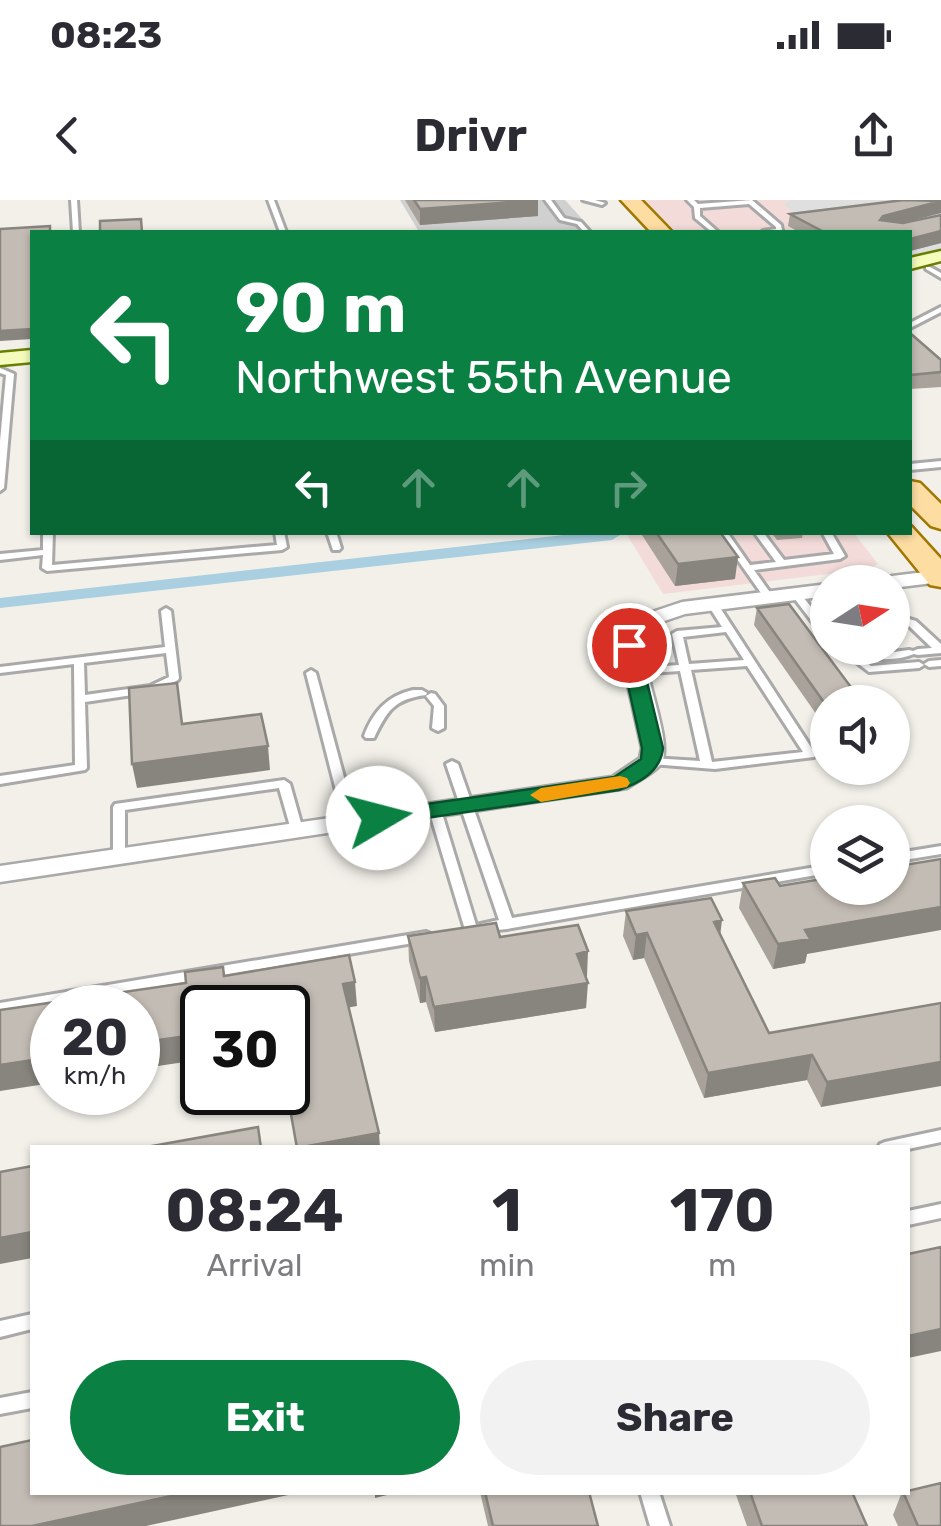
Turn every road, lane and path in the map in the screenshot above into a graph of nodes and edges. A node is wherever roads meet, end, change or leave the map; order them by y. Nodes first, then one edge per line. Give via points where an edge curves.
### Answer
1 (74, 200) edge
2 (272, 200) edge
3 (548, 200) edge
4 (630, 200) edge
5 (596, 201) edge
6 (749, 201) edge
7 (693, 203) edge
8 (759, 209) junction
9 (752, 216) dead end
10 (620, 222) dead end
11 (760, 223) dead end
12 (76, 230) edge
13 (282, 230) edge
14 (584, 230) edge
15 (660, 230) edge
16 (713, 230) edge
17 (766, 230) edge
18 (779, 230) edge
19 (941, 309) edge
20 (912, 325) edge
21 (0, 351) edge
22 (30, 352) edge
23 (30, 352) edge
24 (0, 359) edge
25 (0, 370) edge
26 (941, 464) edge
27 (912, 467) edge
28 (0, 488) edge
29 (912, 490) edge
30 (941, 520) edge
31 (48, 535) edge
32 (234, 535) edge
33 (280, 535) edge
34 (332, 535) edge
35 (724, 535) edge
36 (763, 535) edge
37 (828, 535) edge
38 (904, 535) edge
39 (336, 548) dead end
40 (237, 551) junction
41 (48, 552) junction
42 (0, 557) edge
43 (783, 564) junction
44 (748, 568) junction
45 (941, 577) edge
46 (910, 580) edge
47 (810, 592) edge
48 (796, 594) junction
49 (768, 598) junction
50 (713, 605) junction
51 (166, 610) dead end
52 (810, 610) edge
53 (910, 622) edge
54 (729, 629) junction
55 (171, 648) junction
56 (941, 650) edge
57 (923, 659) edge
58 (79, 660) junction
59 (750, 663) junction
60 (864, 665) edge
61 (891, 665) edge
62 (0, 670) edge
63 (685, 670) junction
64 (635, 671) junction
65 (311, 673) dead end
66 (80, 699) junction
67 (438, 728) dead end
68 (370, 736) dead end
69 (652, 761) junction
70 (452, 764) dead end
71 (707, 765) junction
72 (0, 780) edge
73 (466, 806) junction
74 (435, 810) junction
75 (350, 822) junction
76 (297, 830) junction
77 (941, 850) edge
78 (910, 855) edge
79 (119, 857) junction
80 (810, 872) edge
81 (0, 874) edge
82 (507, 924) junction
83 (471, 930) junction
84 (0, 1008) edge
85 (941, 1136) edge
86 (899, 1145) edge
87 (941, 1211) edge
88 (910, 1218) edge
89 (30, 1322) edge
90 (0, 1329) edge
91 (30, 1400) edge
92 (0, 1406) edge
93 (650, 1495) edge
94 (660, 1526) edge

1 - 12 lane
2 - 13 lane
3 - 14 lane via 562,220
4 - 15 main road
5 - 10 main road
6 - 7 lane
6 - 8 lane
7 - 16 lane
8 - 9 lane
8 - 18 lane
11 - 17 lane
19 - 20 lane
21 - 22 street
23 - 24 street
25 - 28 lane via 10,374
26 - 27 lane
29 - 30 main road
31 - 41 lane
32 - 40 lane
33 - 40 lane via 282,547
34 - 39 lane
35 - 44 lane
36 - 43 lane
37 - 43 lane via 840,556
38 - 45 main road
40 - 41 lane via 47,568
41 - 42 lane
43 - 44 lane
44 - 49 lane
45 - 46 street
47 - 48 street
48 - 49 street
48 - 52 lane
49 - 50 street
50 - 54 lane
50 - 64 street via 663,612 635,624 629,645
51 - 55 lane
53 - 56 lane
54 - 59 lane
54 - 63 lane via 676,634
55 - 58 lane
55 - 66 lane via 174,678 152,689
56 - 57 lane
58 - 62 lane
58 - 66 lane
59 - 63 lane
59 - 71 lane via 810,755
60 - 61 lane
63 - 64 lane
63 - 71 lane
64 - 69 street
65 - 75 lane
66 - 72 lane via 82,768
67 - 68 lane via 439,706 426,694 404,694 374,722
69 - 71 lane
69 - 73 street via 619,783
70 - 73 lane
73 - 74 street
73 - 82 lane
74 - 75 street
74 - 83 lane
75 - 76 street
76 - 79 street
76 - 79 lane via 284,784 138,805 119,808
77 - 78 lane
79 - 81 street
80 - 82 lane
82 - 83 lane
83 - 84 lane
85 - 86 lane
87 - 88 lane
89 - 90 lane
91 - 92 lane
93 - 94 lane

